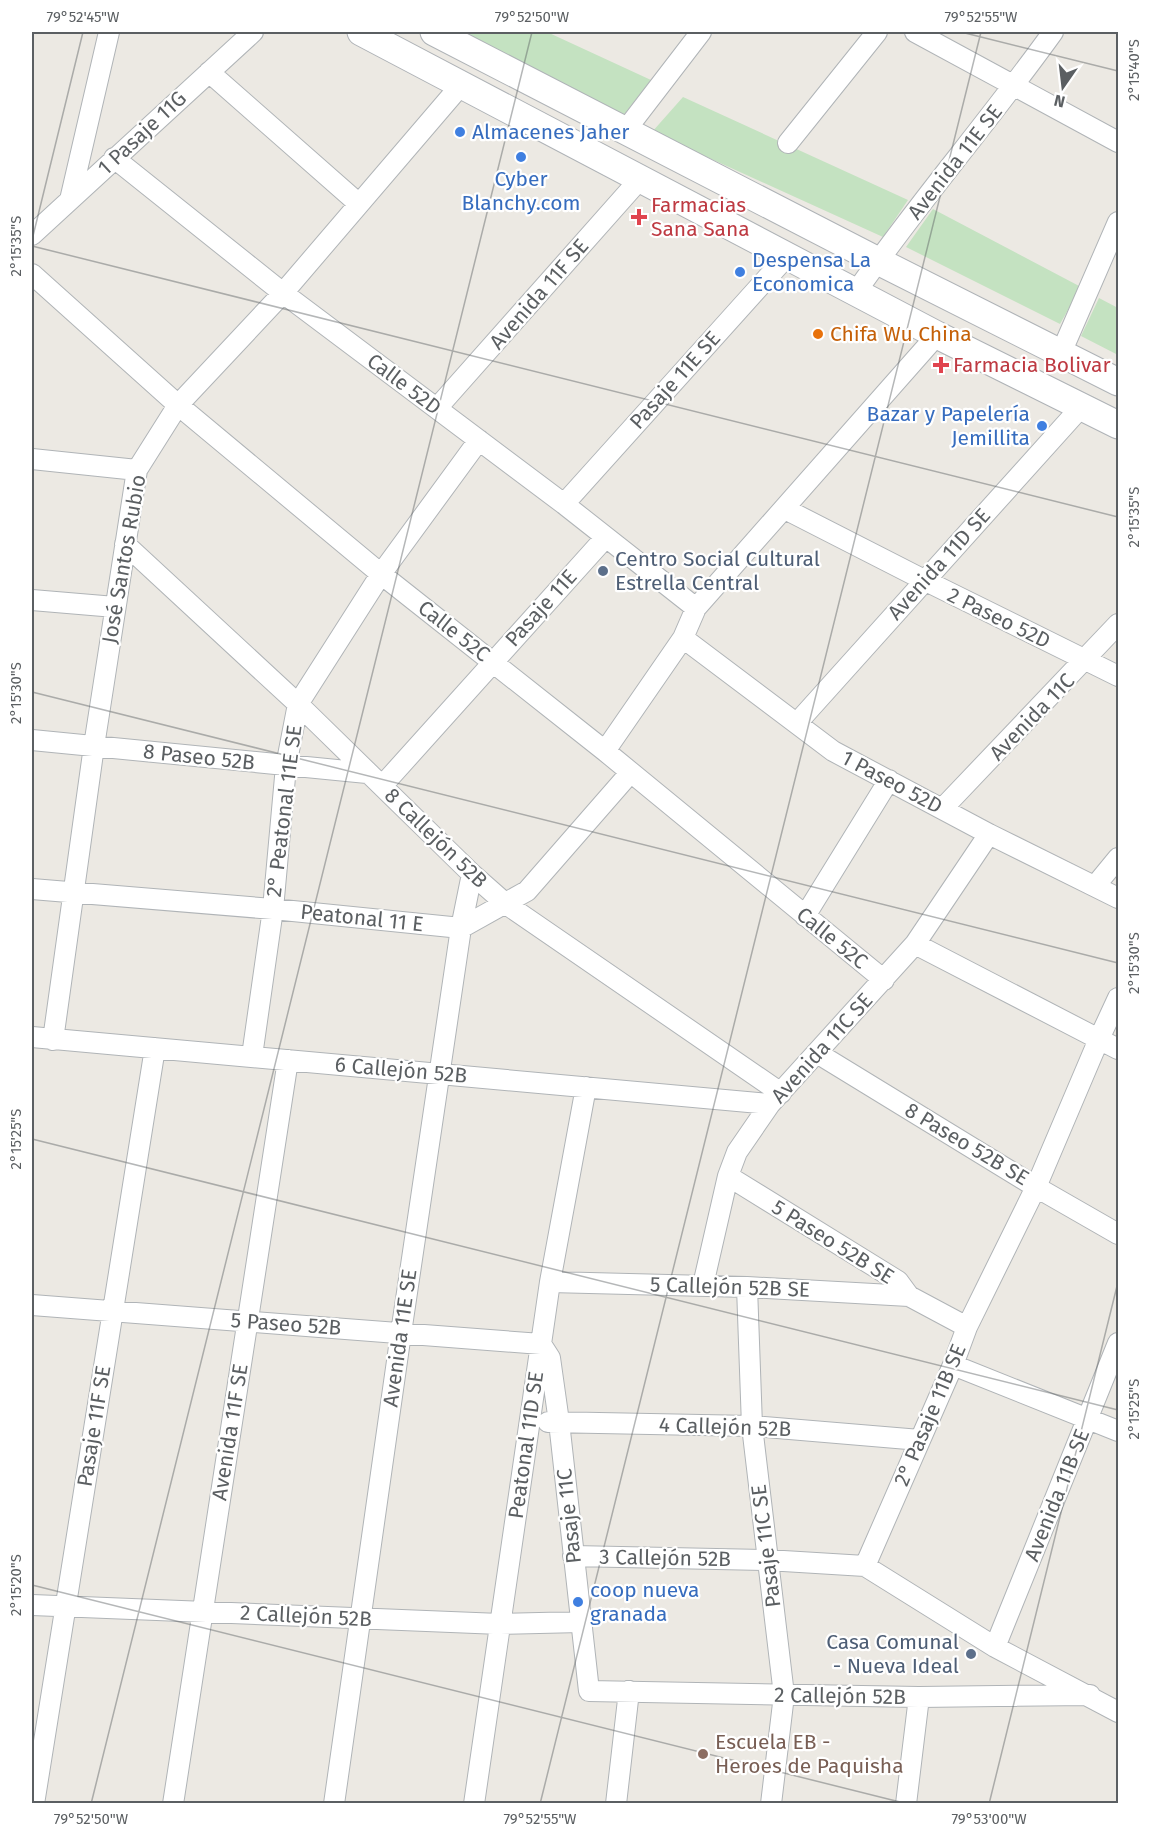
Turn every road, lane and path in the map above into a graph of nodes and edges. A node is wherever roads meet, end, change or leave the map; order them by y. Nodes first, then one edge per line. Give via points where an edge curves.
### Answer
1 (110, 32) edge
2 (253, 32) edge
3 (361, 32) edge
4 (434, 32) edge
5 (701, 32) edge
6 (878, 32) edge
7 (915, 32) edge
8 (1053, 32) edge
9 (209, 72) junction
10 (462, 85) junction
11 (1014, 86) junction
12 (625, 131) junction
13 (1119, 142) edge
14 (788, 143) dead end
15 (114, 158) junction
16 (640, 179) junction
17 (70, 200) junction
18 (359, 204) junction
19 (1119, 222) edge
20 (32, 235) edge
21 (787, 256) junction
22 (878, 261) junction
23 (32, 274) edge
24 (855, 292) junction
25 (283, 293) junction
26 (937, 335) junction
27 (1061, 353) junction
28 (1119, 382) edge
29 (178, 405) junction
30 (1082, 406) junction
31 (437, 408) junction
32 (1119, 425) edge
33 (479, 440) junction
34 (32, 459) edge
35 (136, 470) junction
36 (564, 504) junction
37 (785, 509) junction
38 (605, 537) junction
39 (125, 543) junction
40 (381, 573) junction
41 (924, 580) junction
42 (32, 600) edge
43 (115, 606) junction
44 (696, 608) junction
45 (1119, 624) edge
46 (683, 638) junction
47 (1086, 661) junction
48 (493, 662) junction
49 (1119, 676) edge
50 (298, 704) junction
51 (797, 723) junction
52 (32, 740) edge
53 (94, 746) junction
54 (605, 751) junction
55 (286, 766) junction
56 (367, 773) junction
57 (630, 773) junction
58 (889, 780) junction
59 (382, 786) junction
60 (943, 808) junction
61 (989, 834) junction
62 (1119, 858) edge
63 (472, 874) junction
64 (1095, 886) junction
65 (32, 889) edge
66 (73, 894) junction
67 (1119, 898) edge
68 (506, 904) junction
69 (273, 909) junction
70 (805, 916) junction
71 (461, 928) junction
72 (915, 944) junction
73 (884, 980) junction
74 (1119, 998) edge
75 (32, 1037) edge
76 (1099, 1039) junction
77 (53, 1040) junction
78 (155, 1048) junction
79 (1119, 1049) edge
80 (817, 1053) junction
81 (252, 1056) junction
82 (288, 1060) junction
83 (440, 1074) junction
84 (586, 1087) junction
85 (775, 1099) junction
86 (728, 1176) junction
87 (1036, 1187) junction
88 (1119, 1234) edge
89 (550, 1282) junction
90 (703, 1285) junction
91 (747, 1287) junction
92 (909, 1296) junction
93 (32, 1305) edge
94 (113, 1311) junction
95 (247, 1321) junction
96 (967, 1327) junction
97 (400, 1333) junction
98 (1119, 1343) edge
99 (541, 1344) junction
100 (953, 1365) junction
101 (1088, 1419) junction
102 (530, 1422) junction
103 (559, 1422) junction
104 (752, 1426) junction
105 (1119, 1431) edge
106 (920, 1440) junction
107 (573, 1556) junction
108 (767, 1560) junction
109 (865, 1566) junction
110 (32, 1605) edge
111 (66, 1607) junction
112 (202, 1611) junction
113 (361, 1619) junction
114 (581, 1622) junction
115 (500, 1624) junction
116 (995, 1647) junction
117 (590, 1691) joint
118 (629, 1691) junction
119 (784, 1695) junction
120 (1090, 1695) junction
121 (919, 1697) junction
122 (1119, 1712) edge
123 (34, 1803) edge
124 (173, 1803) edge
125 (333, 1803) edge
126 (474, 1803) edge
127 (616, 1803) edge
128 (771, 1803) edge
129 (906, 1803) edge

1 - 17 street
2 - 9 street, 1 Pasaje 11G
3 - 10 main road
4 - 12 main road
5 - 12 street
6 - 14 street
7 - 11 street
8 - 11 street, Avenida 11E SE
9 - 15 street, 1 Pasaje 11G
9 - 18 street
10 - 16 main road
10 - 18 street, José Santos Rubio
11 - 13 street
11 - 22 street, Avenida 11E SE
12 - 22 main road
15 - 17 street, 1 Pasaje 11G
15 - 25 street, Calle 52D
16 - 21 main road
16 - 31 street, Avenida 11F SE
17 - 20 street, 1 Pasaje 11G
18 - 25 street, José Santos Rubio
19 - 27 street
21 - 24 main road
21 - 36 street, Pasaje 11E SE
22 - 24 street, Avenida 11E SE
22 - 27 main road
23 - 29 street, Calle 52C
24 - 26 main road
25 - 29 street, José Santos Rubio
25 - 31 street, Calle 52D
26 - 30 main road
26 - 37 street
27 - 28 main road
29 - 35 street, José Santos Rubio
29 - 40 street, Calle 52C
30 - 32 main road
30 - 41 street, Avenida 11D SE
31 - 33 street, Calle 52D
33 - 36 street, Calle 52D
33 - 40 street, 2° Peatonal 11E SE
34 - 35 street
35 - 39 street, José Santos Rubio
36 - 38 street, Calle 52D
37 - 41 street, 2 Paseo 52D
37 - 44 street
38 - 44 street, Calle 52D
38 - 48 street, Pasaje 11E
39 - 43 street, José Santos Rubio
39 - 50 street, 8 Callejón 52B
40 - 48 street, Calle 52C
40 - 50 street, 2° Peatonal 11E SE
41 - 47 street, 2 Paseo 52D
41 - 51 street, Avenida 11D SE
42 - 43 street
43 - 53 street, José Santos Rubio
44 - 46 street
45 - 47 street, Avenida 11C
46 - 51 street, 1 Paseo 52D
46 - 54 street
47 - 49 street, 2 Paseo 52D
47 - 60 street, Avenida 11C
48 - 54 street, Calle 52C
48 - 59 street, Pasaje 11E
50 - 55 street, 2° Peatonal 11E SE
50 - 56 street, 8 Callejón 52B
51 - 58 street, 1 Paseo 52D via 833,751
52 - 53 street, 8 Paseo 52B
53 - 55 street, 8 Paseo 52B
53 - 66 street, José Santos Rubio
54 - 57 street, Calle 52C
55 - 56 street, 8 Paseo 52B
55 - 69 street, 2° Peatonal 11E SE
56 - 59 street, 8 Callejón 52B
57 - 68 street via 527,891
57 - 70 street, Calle 52C
58 - 60 street, 1 Paseo 52D
58 - 70 street
59 - 63 street, 8 Callejón 52B
60 - 61 street, 1 Paseo 52D
61 - 64 street, 1 Paseo 52D
61 - 72 street, Avenida 11C SE
62 - 64 street
63 - 68 street, 8 Callejón 52B
63 - 71 street, Avenida 11E SE
64 - 67 street, 1 Paseo 52D
65 - 66 street, Peatonal 11 E
66 - 69 street, Peatonal 11 E
66 - 77 street, José Santos Rubio
68 - 71 street
68 - 85 street, 8 Callejón 52B
69 - 71 street, Peatonal 11 E
69 - 81 street, 2° Peatonal 11E SE
70 - 73 street, Calle 52C
71 - 83 street, Avenida 11E SE
72 - 73 street, Avenida 11C SE
72 - 76 street
73 - 80 street, Avenida 11C SE
74 - 76 street, 2° Pasaje 11B SE
75 - 77 street, 6 Callejón 52B
76 - 79 street
76 - 87 street, 2° Pasaje 11B SE
77 - 78 street, 6 Callejón 52B
78 - 81 street, 6 Callejón 52B
78 - 94 street, Pasaje 11F SE
80 - 85 street, Avenida 11C SE
80 - 87 street, 8 Paseo 52B SE
81 - 82 street, 6 Callejón 52B
82 - 83 street, 6 Callejón 52B
82 - 95 street, Avenida 11F SE
83 - 84 street, 6 Callejón 52B
83 - 97 street, Avenida 11E SE
84 - 85 street, 6 Callejón 52B
84 - 89 street, Peatonal 11D SE
85 - 86 street, Avenida 11C SE via 738,1152
86 - 90 street, Avenida 11C SE
86 - 92 street, 5 Paseo 52B SE via 897,1281
87 - 88 street, 8 Paseo 52B SE
87 - 96 street, 2° Pasaje 11B SE
89 - 90 street, 5 Callejón 52B SE
89 - 99 street, Peatonal 11D SE
90 - 91 street, 5 Callejón 52B SE
91 - 92 street, 5 Callejón 52B SE
91 - 104 street, Pasaje 11C SE
92 - 96 street, 5 Paseo 52B SE
93 - 94 street, 5 Paseo 52B
94 - 95 street, 5 Paseo 52B
94 - 111 street, Pasaje 11F SE
95 - 97 street, 5 Paseo 52B
95 - 112 street, Avenida 11F SE
96 - 100 street, 2° Pasaje 11B SE
97 - 99 street, 5 Paseo 52B
97 - 113 street, Avenida 11E SE
98 - 101 street, Avenida 11B SE
99 - 102 street, Peatonal 11D SE
99 - 103 street, Pasaje 11C via 550,1358
100 - 101 street
100 - 106 street, 2° Pasaje 11B SE
101 - 105 street
101 - 116 street, Avenida 11B SE
102 - 103 street, 4 Callejón 52B
102 - 115 street, Peatonal 11D SE
103 - 104 street, 4 Callejón 52B
103 - 107 street, Pasaje 11C
104 - 106 street, 4 Callejón 52B
104 - 108 street, Pasaje 11C SE
106 - 109 street, 2° Pasaje 11B SE
107 - 108 street, 3 Callejón 52B
107 - 114 street, Pasaje 11C
108 - 109 street, 3 Callejón 52B
108 - 119 street, Pasaje 11C SE
109 - 116 street
110 - 111 street, 2 Callejón 52B
111 - 112 street, 2 Callejón 52B
111 - 123 street, Pasaje 11F SE
112 - 113 street, 2 Callejón 52B
112 - 124 street, Avenida 11F SE
113 - 115 street, 2 Callejón 52B
113 - 125 street, Avenida 11E SE
114 - 115 street, 2 Callejón 52B
114 - 117 street, Pasaje 11C
115 - 126 street, Peatonal 11D SE
116 - 120 street
117 - 118 street, 2 Callejón 52B
118 - 119 street, 2 Callejón 52B
118 - 127 street
119 - 121 street, 2 Callejón 52B
119 - 128 street, Pasaje 11C SE
120 - 121 street, 2 Callejón 52B
120 - 122 street
121 - 129 street

